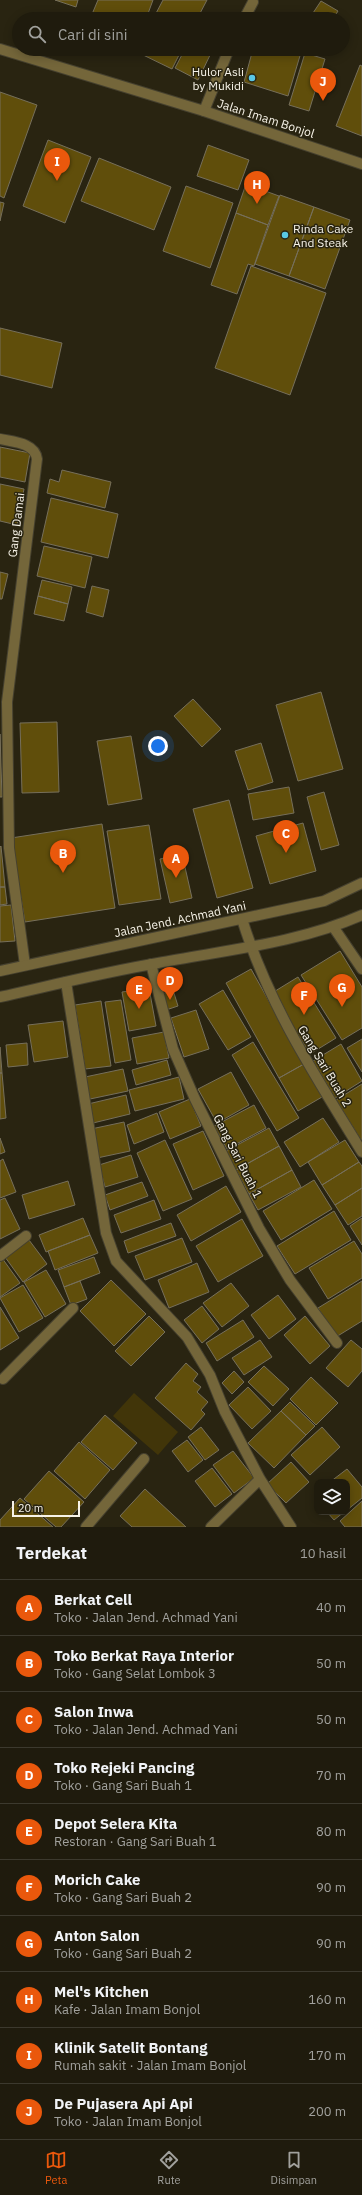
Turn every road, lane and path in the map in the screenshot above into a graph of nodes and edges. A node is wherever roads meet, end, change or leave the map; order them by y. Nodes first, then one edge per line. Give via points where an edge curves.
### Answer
1 (253, 2) dead end
2 (248, 12) edge
3 (0, 49) edge
4 (12, 53) edge
5 (23, 56) edge
6 (226, 56) edge
7 (204, 111) junction
8 (362, 164) edge
9 (0, 439) edge
10 (4, 812) edge
11 (362, 883) edge
12 (362, 916) edge
13 (242, 919) junction
14 (334, 928) junction
15 (250, 946) junction
16 (151, 964) junction
17 (25, 966) junction
18 (362, 968) edge
19 (0, 971) edge
20 (66, 982) junction
21 (0, 997) edge
22 (362, 1152) edge
23 (26, 1236) dead end
24 (0, 1256) edge
25 (73, 1308) dead end
26 (336, 1343) dead end
27 (1, 1379) edge
28 (144, 1459) dead end
29 (260, 1479) junction
30 (86, 1527) edge
31 (211, 1527) edge
32 (291, 1527) edge

1 - 2 street
3 - 4 street, Jalan Imam Bonjol
5 - 7 street, Jalan Imam Bonjol
6 - 7 street
7 - 8 street, Jalan Imam Bonjol
9 - 10 street, Gang Damai via 26,445 33,449 37,459 8,688
10 - 17 street, Gang Damai
11 - 13 street, Jalan Jend. Achmad Yani via 324,901
12 - 14 street
13 - 15 street, Gang Sari Buah 2
13 - 17 street, Jalan Jend. Achmad Yani
14 - 15 street
14 - 18 street
15 - 16 street
15 - 22 street, Gang Sari Buah 2 via 295,1044
16 - 20 street
16 - 26 street, Gang Sari Buah 1 via 173,1049 195,1099 259,1228 290,1280
17 - 19 street, Jalan Jend. Achmad Yani
20 - 21 street
20 - 29 street via 106,1233 116,1261 187,1337 210,1375 225,1412
23 - 24 street
25 - 27 street
28 - 30 street
29 - 31 street
29 - 32 street

